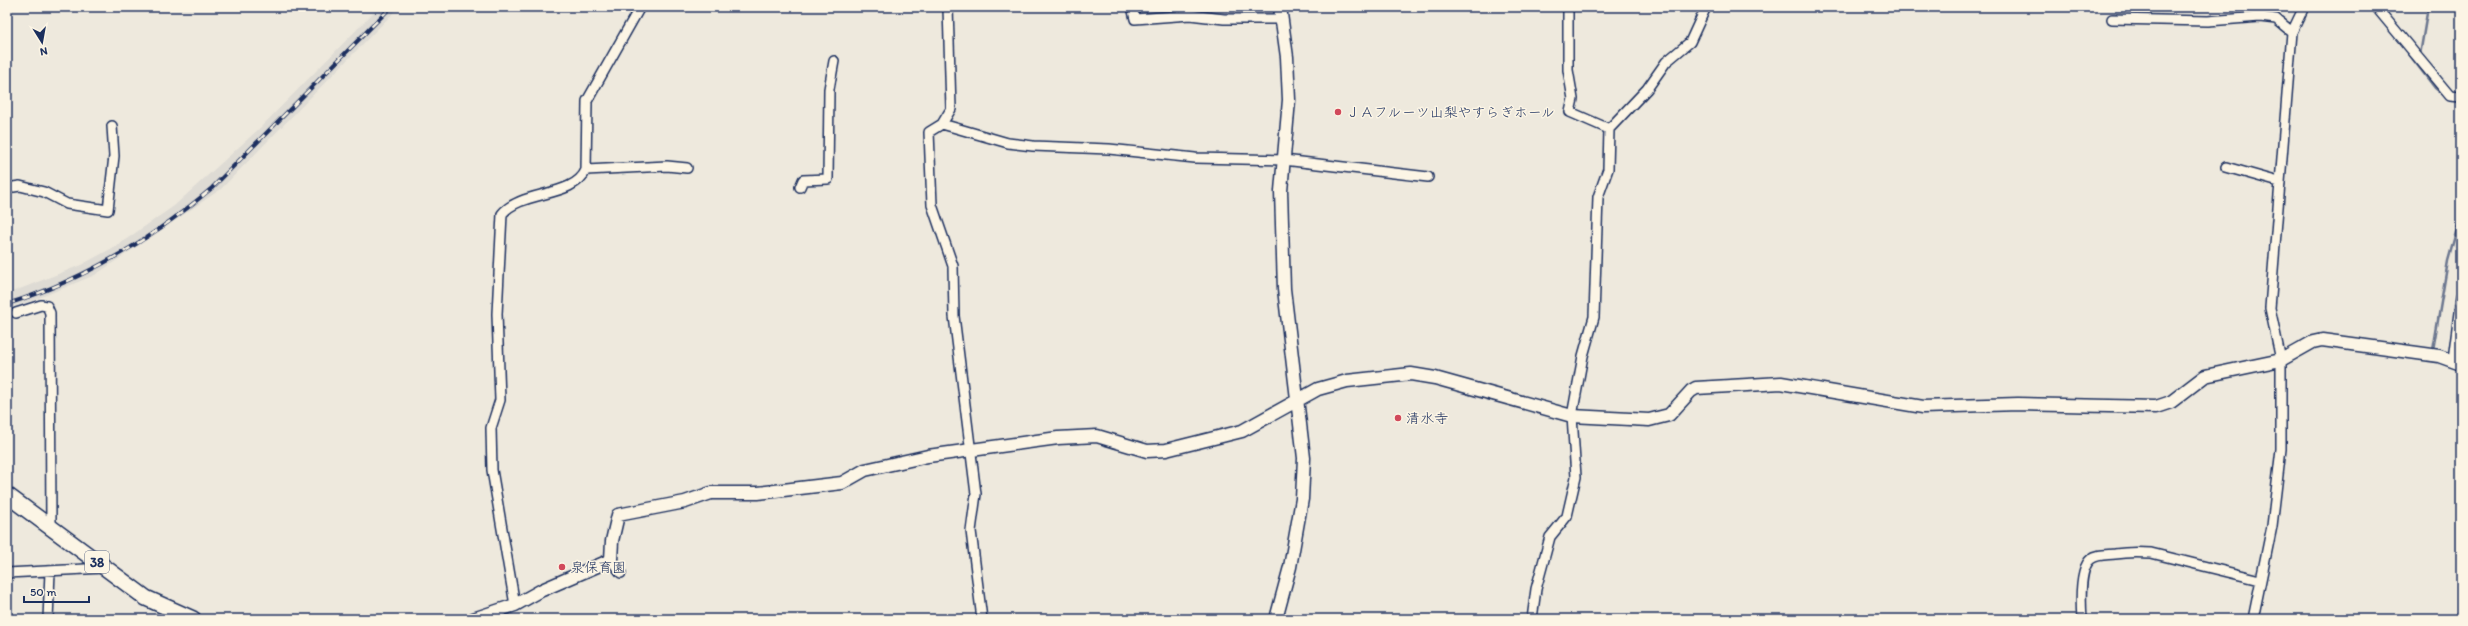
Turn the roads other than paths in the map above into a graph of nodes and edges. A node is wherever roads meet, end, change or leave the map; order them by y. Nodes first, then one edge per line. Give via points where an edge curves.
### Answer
1 (640, 7) edge
2 (948, 7) edge
3 (1132, 7) edge
4 (1568, 7) edge
5 (1706, 7) edge
6 (2304, 7) edge
7 (2376, 7) edge
8 (1280, 13) edge
9 (2112, 19) dead end
10 (2292, 32) junction
11 (834, 61) dead end
12 (2461, 97) edge
13 (942, 124) junction
14 (112, 126) dead end
15 (1609, 129) junction
16 (1284, 160) junction
17 (2226, 167) dead end
18 (687, 168) dead end
19 (586, 170) junction
20 (1428, 177) dead end
21 (2279, 182) junction
22 (800, 187) dead end
23 (7, 188) edge
24 (2461, 297) edge
25 (16, 313) dead end
26 (2281, 360) junction
27 (2457, 362) edge
28 (1298, 400) junction
29 (1572, 416) junction
30 (969, 450) junction
31 (7, 494) edge
32 (51, 526) junction
33 (611, 560) junction
34 (105, 568) junction
35 (50, 572) junction
36 (7, 573) edge
37 (621, 573) dead end
38 (2260, 580) junction
39 (515, 605) junction
40 (48, 619) edge
41 (193, 619) edge
42 (472, 619) edge
43 (982, 619) edge
44 (1276, 619) edge
45 (1532, 619) edge
46 (2082, 619) edge
47 (2253, 619) edge

1 - 19 street via 587,102
2 - 13 street via 951,109
3 - 8 street via 1135,19 1190,15 1224,19
4 - 15 street via 1568,70 1573,99 1570,112
5 - 15 street via 1690,42 1666,62 1647,89
6 - 10 street
7 - 12 street via 2450,96
8 - 16 street via 1287,57 1289,100
9 - 10 street via 2208,21 2276,18
10 - 21 street
11 - 22 street via 829,90 828,179 803,180
13 - 16 street via 1008,143 1033,146 1195,158
13 - 30 street via 929,132 931,198 953,266 954,316
14 - 23 street via 114,156 108,210 67,204 44,192 20,186
15 - 29 street via 1608,169 1598,197 1594,317 1583,356
16 - 20 street
16 - 28 street via 1281,191 1284,288
17 - 21 street
18 - 19 street via 667,166
19 - 39 street via 578,181 528,198 507,208 502,214 497,314 500,400 491,428 492,470
21 - 26 street via 2270,308
24 - 27 street
25 - 32 street via 41,306 47,306 50,313
26 - 27 street via 2313,342 2322,340
26 - 29 street via 2205,376 2171,402 2156,407 2018,404 1923,407 1781,383 1696,388 1690,391 1676,410 1660,418
26 - 38 street via 2281,449 2272,526
28 - 29 street via 1318,389 1347,381 1411,374
28 - 30 street via 1242,431 1166,450 1147,451 1097,436
28 - 44 street via 1304,458 1302,499 1290,567
29 - 45 street via 1576,477 1567,516 1550,537 1536,589
30 - 33 street via 865,470 842,483 758,493 711,493 685,502 618,515
30 - 43 street via 976,494 971,531
31 - 32 main road, 38
32 - 34 main road, 38
33 - 37 street
33 - 39 street via 542,590
34 - 35 street
34 - 41 main road, 38 via 146,598
35 - 36 street
35 - 40 street
38 - 46 street via 2151,553 2135,551 2097,556 2090,560 2086,567 2081,590
38 - 47 street
39 - 42 street

